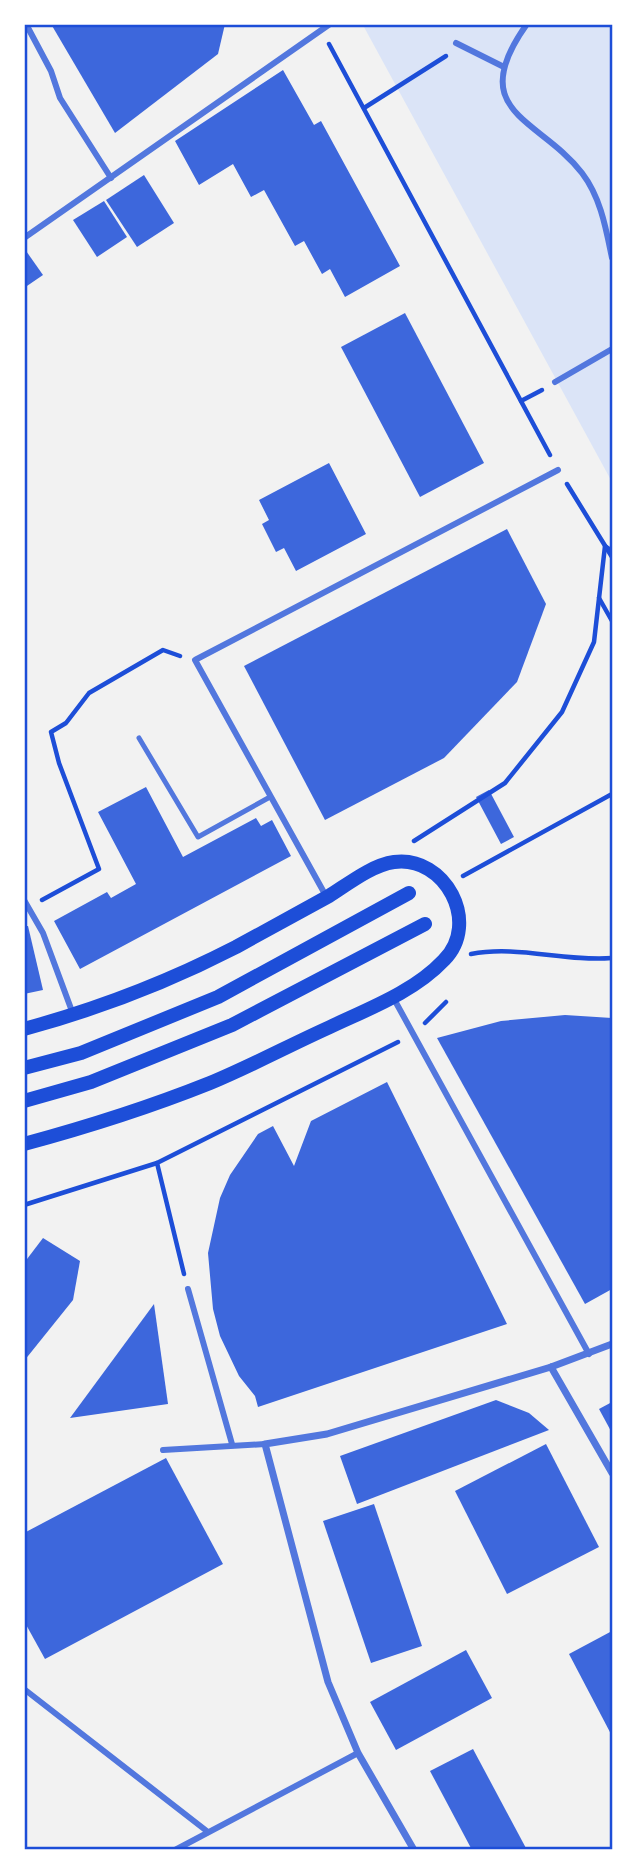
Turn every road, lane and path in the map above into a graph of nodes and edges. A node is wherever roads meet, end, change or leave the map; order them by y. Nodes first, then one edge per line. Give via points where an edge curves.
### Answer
1 (26, 24) edge
2 (330, 24) edge
3 (527, 24) edge
4 (322, 30) junction
5 (456, 43) joint
6 (504, 67) junction
7 (364, 108) junction
8 (111, 178) junction
9 (24, 238) edge
10 (612, 258) edge
11 (612, 349) edge
12 (555, 382) joint
13 (521, 401) junction
14 (558, 470) junction
15 (605, 546) junction
16 (612, 551) edge
17 (612, 557) edge
18 (599, 598) junction
19 (612, 621) edge
20 (195, 660) junction
21 (139, 738) dead end
22 (612, 794) edge
23 (270, 797) junction
24 (402, 849) dead end
25 (446, 884) junction
26 (409, 893) dead end
27 (326, 897) junction
28 (24, 900) edge
29 (29, 907) junction
30 (425, 924) dead end
31 (612, 958) edge
32 (445, 960) junction
33 (393, 997) junction
34 (446, 1002) dead end
35 (73, 1016) junction
36 (24, 1029) edge
37 (414, 1034) junction
38 (24, 1068) edge
39 (24, 1101) edge
40 (24, 1144) edge
41 (157, 1163) junction
42 (24, 1205) edge
43 (188, 1289) joint
44 (612, 1343) edge
45 (589, 1355) junction
46 (551, 1367) junction
47 (232, 1444) junction
48 (265, 1444) junction
49 (163, 1450) dead end
50 (612, 1473) edge
51 (24, 1689) edge
52 (358, 1753) junction
53 (208, 1832) junction
54 (175, 1850) edge
55 (414, 1850) edge

1 - 8 street via 60,98
2 - 4 street
3 - 6 street
4 - 7 path
4 - 8 street
5 - 6 street
5 - 7 path via 440,61
6 - 10 street via 505,91 520,121 569,158 594,191
7 - 13 path
8 - 9 street
11 - 12 street
12 - 13 path
13 - 14 path
14 - 15 path
14 - 20 street
15 - 16 path
15 - 17 path
15 - 18 path
18 - 19 path
18 - 24 path via 594,642 562,712 505,783
20 - 23 street
20 - 29 path via 163,650 89,693 66,723 51,732 99,869
21 - 23 lane via 198,837
22 - 25 path
23 - 27 street
25 - 27 main road via 432,868 392,862
25 - 32 main road via 460,920
26 - 38 main road via 218,997 81,1053
27 - 35 main road via 145,990
28 - 29 street
29 - 35 street
30 - 39 main road via 232,1026 91,1083
31 - 32 path via 586,961 495,949
32 - 33 main road
33 - 37 street
33 - 40 main road via 211,1083
34 - 37 path
35 - 36 main road
37 - 41 path
37 - 45 street
41 - 42 path
41 - 43 path
43 - 47 street
44 - 45 street
45 - 46 street
46 - 48 street via 327,1434
46 - 50 street
47 - 48 street
47 - 49 street
48 - 52 street via 328,1682
51 - 53 street
52 - 53 street
52 - 55 street
53 - 54 street

